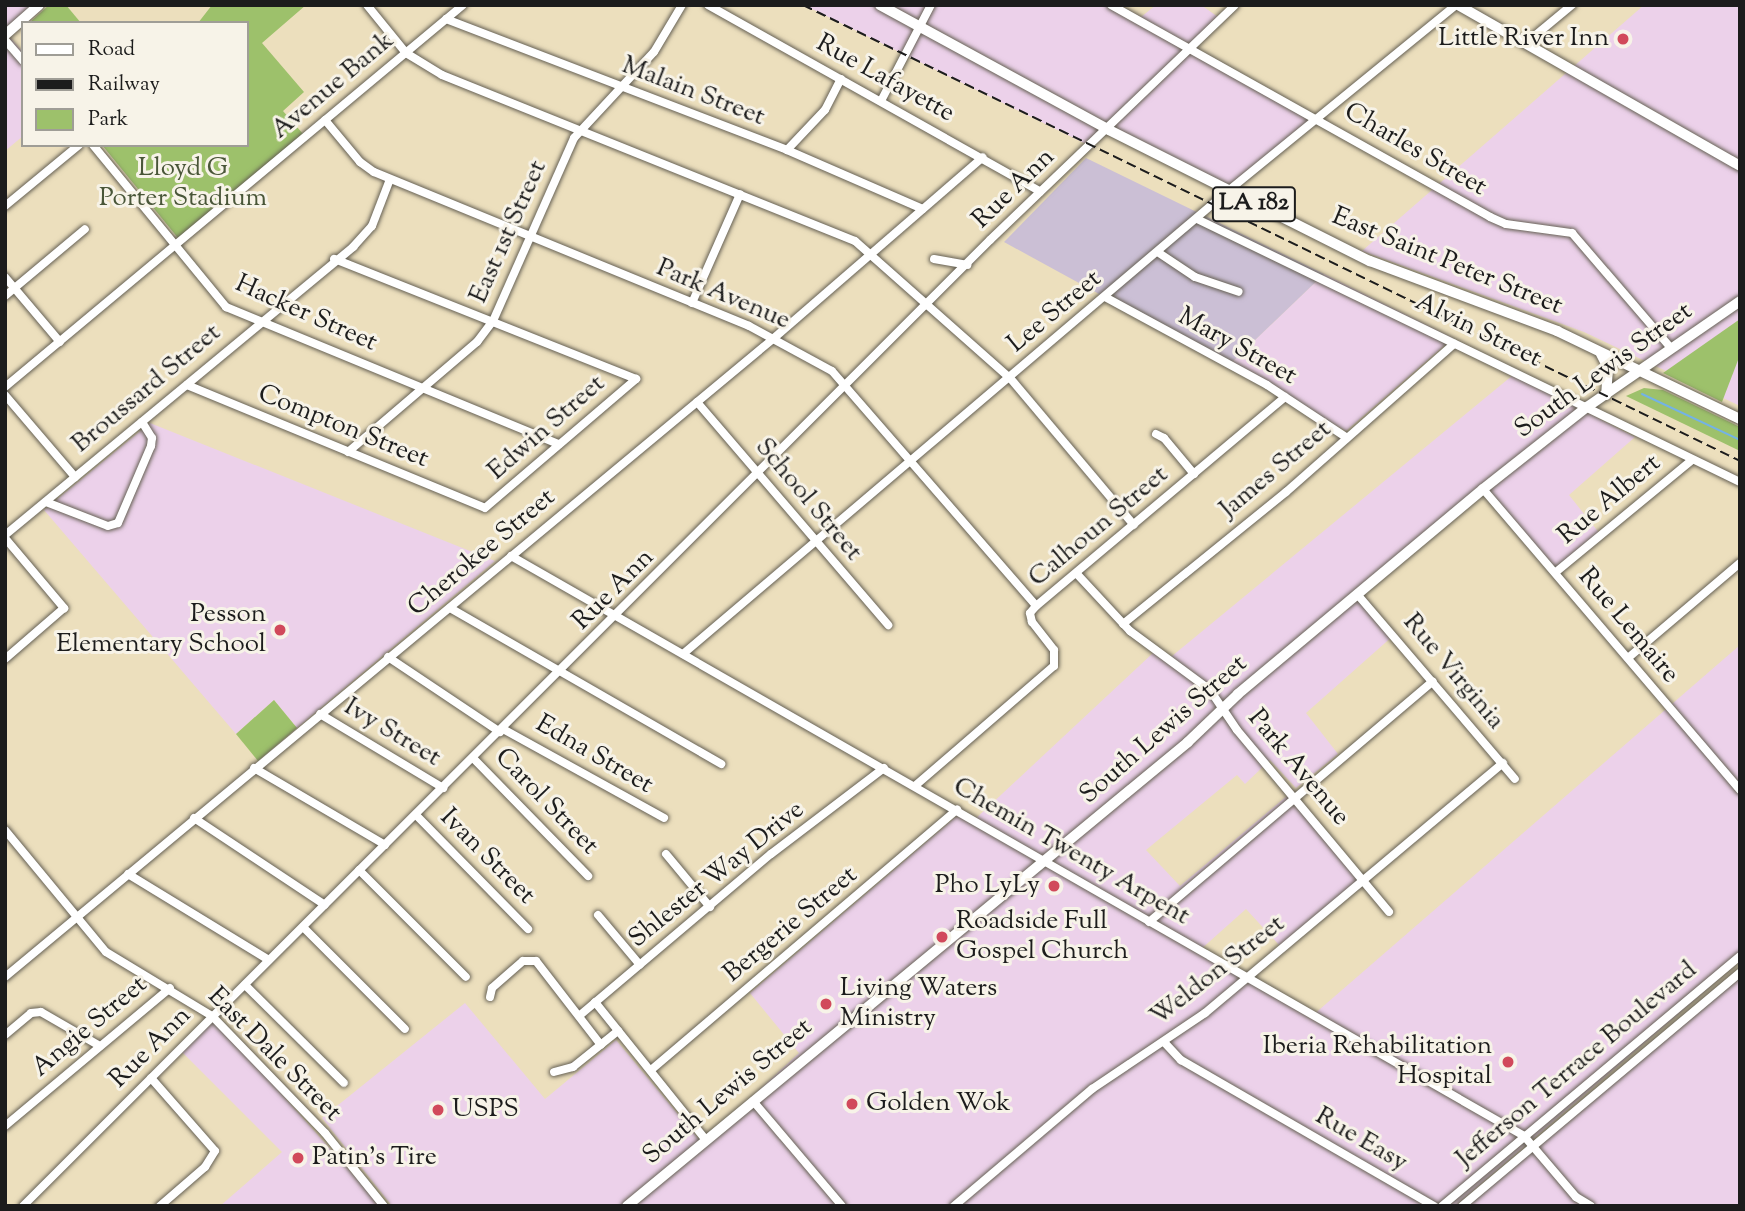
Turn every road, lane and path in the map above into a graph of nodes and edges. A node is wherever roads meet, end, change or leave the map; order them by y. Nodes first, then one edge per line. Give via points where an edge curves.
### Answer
1 (39, 5) edge
2 (367, 5) edge
3 (463, 5) edge
4 (682, 5) edge
5 (708, 5) edge
6 (880, 5) edge
7 (931, 5) edge
8 (1111, 5) edge
9 (1235, 5) edge
10 (1457, 5) edge
11 (1572, 5) edge
12 (446, 19) junction
13 (22, 21) edge
14 (21, 22) edge
15 (920, 26) junction
16 (5, 37) edge
17 (1526, 43) junction
18 (1191, 49) junction
19 (406, 53) junction
20 (21, 58) edge
21 (841, 79) junction
22 (621, 87) junction
23 (881, 101) junction
24 (1317, 118) junction
25 (325, 120) junction
26 (579, 129) junction
27 (1109, 130) junction
28 (77, 147) edge
29 (95, 147) edge
30 (787, 150) junction
31 (983, 158) junction
32 (1740, 166) edge
33 (390, 179) junction
34 (1040, 191) junction
35 (1228, 191) junction
36 (740, 194) junction
37 (5, 206) edge
38 (923, 209) junction
39 (1197, 219) junction
40 (85, 229) dead end
41 (530, 237) junction
42 (175, 245) junction
43 (1158, 253) junction
44 (873, 254) junction
45 (334, 259) junction
46 (934, 259) dead end
47 (967, 265) junction
48 (5, 276) edge
49 (15, 288) junction
50 (1239, 292) dead end
51 (5, 296) edge
52 (1105, 297) junction
53 (1740, 301) edge
54 (692, 303) junction
55 (929, 305) junction
56 (259, 321) junction
57 (493, 321) junction
58 (774, 338) junction
59 (60, 342) junction
60 (1454, 344) junction
61 (1671, 348) junction
62 (1599, 352) junction
63 (1641, 372) junction
64 (1010, 378) junction
65 (187, 384) junction
66 (848, 386) junction
67 (5, 387) edge
68 (423, 388) junction
69 (1606, 394) junction
70 (5, 396) edge
71 (1285, 397) junction
72 (697, 402) junction
73 (1587, 407) junction
74 (1740, 419) edge
75 (142, 422) junction
76 (1156, 434) dead end
77 (1346, 437) junction
78 (559, 444) junction
79 (348, 452) junction
80 (1692, 460) junction
81 (912, 461) junction
82 (1194, 474) junction
83 (758, 475) junction
84 (75, 477) junction
85 (1740, 482) edge
86 (1483, 489) junction
87 (46, 502) junction
88 (485, 508) joint
89 (1134, 525) junction
90 (5, 537) edge
91 (816, 541) junction
92 (512, 556) junction
93 (1740, 563) edge
94 (1556, 572) junction
95 (1077, 574) junction
96 (1357, 594) junction
97 (1036, 606) junction
98 (450, 608) junction
99 (616, 616) junction
100 (1123, 624) junction
101 (888, 625) dead end
102 (683, 654) junction
103 (388, 657) junction
104 (1628, 658) junction
105 (5, 659) edge
106 (560, 673) junction
107 (1433, 681) junction
108 (1223, 709) junction
109 (320, 714) junction
110 (502, 730) junction
111 (473, 758) junction
112 (1503, 763) junction
113 (721, 764) dead end
114 (254, 768) junction
115 (884, 768) junction
116 (1515, 779) dead end
117 (916, 785) junction
118 (443, 788) junction
119 (1740, 790) edge
120 (1295, 797) junction
121 (957, 810) junction
122 (416, 815) junction
123 (194, 818) junction
124 (664, 818) dead end
125 (5, 830) edge
126 (385, 845) junction
127 (666, 854) dead end
128 (1045, 860) junction
129 (359, 870) junction
130 (128, 874) junction
131 (588, 876) dead end
132 (1364, 880) junction
133 (325, 905) junction
134 (710, 907) junction
135 (1389, 912) dead end
136 (598, 915) dead end
137 (76, 916) junction
138 (1149, 922) junction
139 (303, 927) junction
140 (528, 929) dead end
141 (1740, 956) edge
142 (269, 960) junction
143 (640, 965) junction
144 (1740, 973) edge
145 (5, 977) edge
146 (466, 977) dead end
147 (1247, 978) junction
148 (245, 985) junction
149 (170, 988) junction
150 (490, 997) dead end
151 (595, 1002) junction
152 (212, 1016) junction
153 (579, 1016) junction
154 (405, 1029) dead end
155 (618, 1031) junction
156 (5, 1035) edge
157 (1164, 1042) junction
158 (601, 1045) junction
159 (100, 1046) junction
160 (651, 1070) junction
161 (554, 1072) dead end
162 (151, 1078) junction
163 (344, 1083) dead end
164 (753, 1101) junction
165 (5, 1126) edge
166 (1524, 1136) junction
167 (706, 1140) junction
168 (1534, 1147) junction
169 (33, 1201) edge
170 (23, 1206) edge
171 (160, 1206) edge
172 (384, 1206) edge
173 (627, 1206) edge
174 (842, 1206) edge
175 (954, 1206) edge
176 (1434, 1206) edge
177 (1442, 1206) edge
178 (1462, 1206) edge
179 (1591, 1206) edge

1 - 13 main road
2 - 19 street
3 - 12 street, Avenue Bank
4 - 22 street, East 1st Street via 654,52
5 - 21 street, Rue Lafayette
6 - 15 main road, East Saint Peter Street / LA 182
7 - 15 street
8 - 18 street, Charles Street
9 - 18 street, Rue Ann
10 - 17 main road
10 - 24 street, Lee Street
11 - 17 street
12 - 19 street, Avenue Bank
12 - 22 street, Malain Street
14 - 16 main road
15 - 23 street
15 - 27 main road, East Saint Peter Street / LA 182
16 - 20 street
17 - 32 main road
18 - 24 street, Charles Street
18 - 27 street, Rue Ann
19 - 25 street, Avenue Bank
19 - 26 street via 443,75
21 - 23 street, Rue Lafayette
21 - 30 street via 825,110
22 - 26 street, East 1st Street
22 - 30 street, Malain Street
23 - 31 street, Rue Lafayette
24 - 35 street, Lee Street
24 - 61 street, Charles Street via 1490,217 1506,224 1572,233
25 - 33 street, Park Avenue via 360,163
25 - 42 street, Avenue Bank
26 - 36 street
26 - 41 street, East 1st Street
27 - 34 street, Rue Ann
27 - 35 main road, East Saint Peter Street / LA 182
28 - 37 street
29 - 42 street, Hacker Street
30 - 38 street, Malain Street
31 - 34 street, Rue Lafayette
31 - 38 street, Cherokee Street
33 - 41 street, Park Avenue
33 - 45 street, Broussard Street via 367,234
34 - 47 street, Rue Ann
35 - 39 street, Lee Street
35 - 62 main road, East Saint Peter Street / LA 182 via 1370,261 1507,310
36 - 44 street via 855,241
36 - 54 street
38 - 44 street, Cherokee Street
39 - 43 street, Lee Street
39 - 60 street, Alvin Street
40 - 49 street
41 - 54 street, Park Avenue
41 - 57 street, East 1st Street
42 - 56 street, Hacker Street via 226,307
42 - 59 street, Avenue Bank
43 - 50 street via 1195,277
43 - 52 street, Lee Street
44 - 55 street
44 - 58 street, Cherokee Street
45 - 56 street, Broussard Street
45 - 57 street
46 - 47 street
47 - 55 street, Rue Ann
48 - 49 street
49 - 51 street
49 - 59 street
52 - 64 street, Lee Street
52 - 71 street, Mary Street
53 - 61 main road, South Lewis Street
54 - 58 street, Park Avenue
55 - 64 street
55 - 66 street, Rue Ann
56 - 65 street, Broussard Street
56 - 68 street, Hacker Street
57 - 68 street, East 1st Street via 478,342
57 - 78 street, Edwin Street via 636,379
58 - 66 street, Park Avenue
58 - 72 street, Cherokee Street
59 - 67 street, Avenue Bank
60 - 73 street, Alvin Street
60 - 77 street, James Street
61 - 63 main road, South Lewis Street
62 - 63 main road, East Saint Peter Street / LA 182
62 - 69 main road via 1608,368
63 - 69 main road, South Lewis Street
63 - 74 main road, East Saint Peter Street / LA 182
64 - 81 street, Lee Street
64 - 89 street
65 - 75 street, Broussard Street
65 - 79 street, Compton Street
66 - 81 street, Park Avenue
66 - 83 street, Rue Ann
68 - 78 street, Hacker Street
68 - 79 street, East 1st Street
69 - 73 main road, South Lewis Street
70 - 84 street
71 - 77 street, Mary Street
71 - 82 street, Calhoun Street
72 - 83 street, School Street
72 - 92 street, Cherokee Street
73 - 80 street, Alvin Street
73 - 86 main road, South Lewis Street
75 - 84 street, Broussard Street
75 - 87 street via 152,438 151,446 118,523 107,526
76 - 82 street
77 - 100 street, James Street
78 - 88 street, Edwin Street
79 - 88 street, Compton Street
80 - 85 street, Alvin Street
80 - 94 street, Rue Albert
81 - 91 street, Lee Street
81 - 97 street, Park Avenue
82 - 89 street, Calhoun Street
83 - 91 street, School Street
83 - 99 street, Rue Ann
84 - 87 street, Broussard Street
86 - 94 street, Rue Lemaire
86 - 96 main road, South Lewis Street
87 - 90 street, Broussard Street
89 - 95 street, Calhoun Street
90 - 105 street via 64,608
91 - 101 street, School Street
91 - 102 street, Lee Street
92 - 98 street, Cherokee Street
92 - 99 street, Chemin Twenty Arpent
93 - 104 street
94 - 104 street, Rue Lemaire
95 - 97 street, Calhoun Street
95 - 100 street, Park Avenue
96 - 107 street, Rue Virginia
96 - 108 main road, South Lewis Street
97 - 117 street, Calhoun Street via 1030,613 1032,622 1054,650 1054,666
98 - 103 street, Cherokee Street
98 - 106 street
99 - 102 street, Chemin Twenty Arpent
99 - 106 street, Rue Ann
100 - 108 street, Park Avenue via 1210,690
102 - 115 street, Chemin Twenty Arpent
103 - 109 street, Cherokee Street
103 - 110 street, Edna Street
104 - 119 street, Rue Lemaire
106 - 110 street, Rue Ann
106 - 113 street
107 - 112 street, Rue Virginia
107 - 120 street
108 - 120 street, Park Avenue
108 - 128 main road, South Lewis Street
109 - 114 street, Cherokee Street
109 - 118 street, Ivy Street
110 - 111 street, Rue Ann
110 - 124 street, Edna Street
111 - 118 street, Rue Ann
111 - 131 street, Carol Street
112 - 116 street, Rue Virginia
112 - 132 street, Weldon Street
114 - 123 street, Cherokee Street
114 - 126 street
115 - 117 street, Chemin Twenty Arpent
115 - 134 street, Shlester Way Drive
117 - 121 street, Chemin Twenty Arpent
118 - 122 street, Rue Ann
120 - 132 street, Park Avenue
120 - 138 street
121 - 128 street, Chemin Twenty Arpent
121 - 160 street, Bergerie Street
122 - 126 street, Rue Ann
122 - 140 street, Ivan Street
123 - 130 street, Cherokee Street
123 - 133 street
125 - 137 street, East Dale Street
126 - 129 street, Rue Ann
127 - 134 street
128 - 138 street, Chemin Twenty Arpent
128 - 164 main road, South Lewis Street
129 - 133 street, Rue Ann
129 - 146 street
130 - 137 street, Cherokee Street
130 - 142 street
132 - 135 street, Park Avenue
132 - 147 street, Weldon Street
133 - 139 street, Rue Ann
134 - 143 street, Shlester Way Drive
136 - 143 street
137 - 145 street, Cherokee Street
137 - 149 street, East Dale Street via 106,952
138 - 147 street, Chemin Twenty Arpent
139 - 142 street, Rue Ann
139 - 154 street
141 - 166 street, Jefferson Terrace Boulevard
142 - 148 street, Rue Ann
143 - 151 street, Shlester Way Drive
144 - 168 street, Jefferson Terrace Boulevard
147 - 157 street, Weldon Street
147 - 166 street, Chemin Twenty Arpent
148 - 152 street, Rue Ann
148 - 163 street
149 - 152 street, East Dale Street
149 - 159 street, Angie Street
150 - 153 street via 492,988 523,961 536,961
151 - 153 street, Shlester Way Drive
151 - 155 street
152 - 162 street, Rue Ann
152 - 172 street, East Dale Street via 325,1133
153 - 158 street
155 - 158 street
155 - 160 street
156 - 159 street via 41,1012
157 - 175 street, Weldon Street via 1092,1090
157 - 176 street, Rue Easy via 1181,1060
158 - 161 street via 573,1067
159 - 165 street, Angie Street
160 - 167 street
162 - 169 street, Rue Ann
162 - 171 street via 215,1150 212,1161
164 - 167 main road, South Lewis Street
164 - 174 street
166 - 168 street, Chemin Twenty Arpent
166 - 177 street, Jefferson Terrace Boulevard
167 - 173 main road, South Lewis Street
168 - 178 street, Jefferson Terrace Boulevard
168 - 179 street, Chemin Twenty Arpent via 1576,1197
169 - 170 street, Rue Ann

